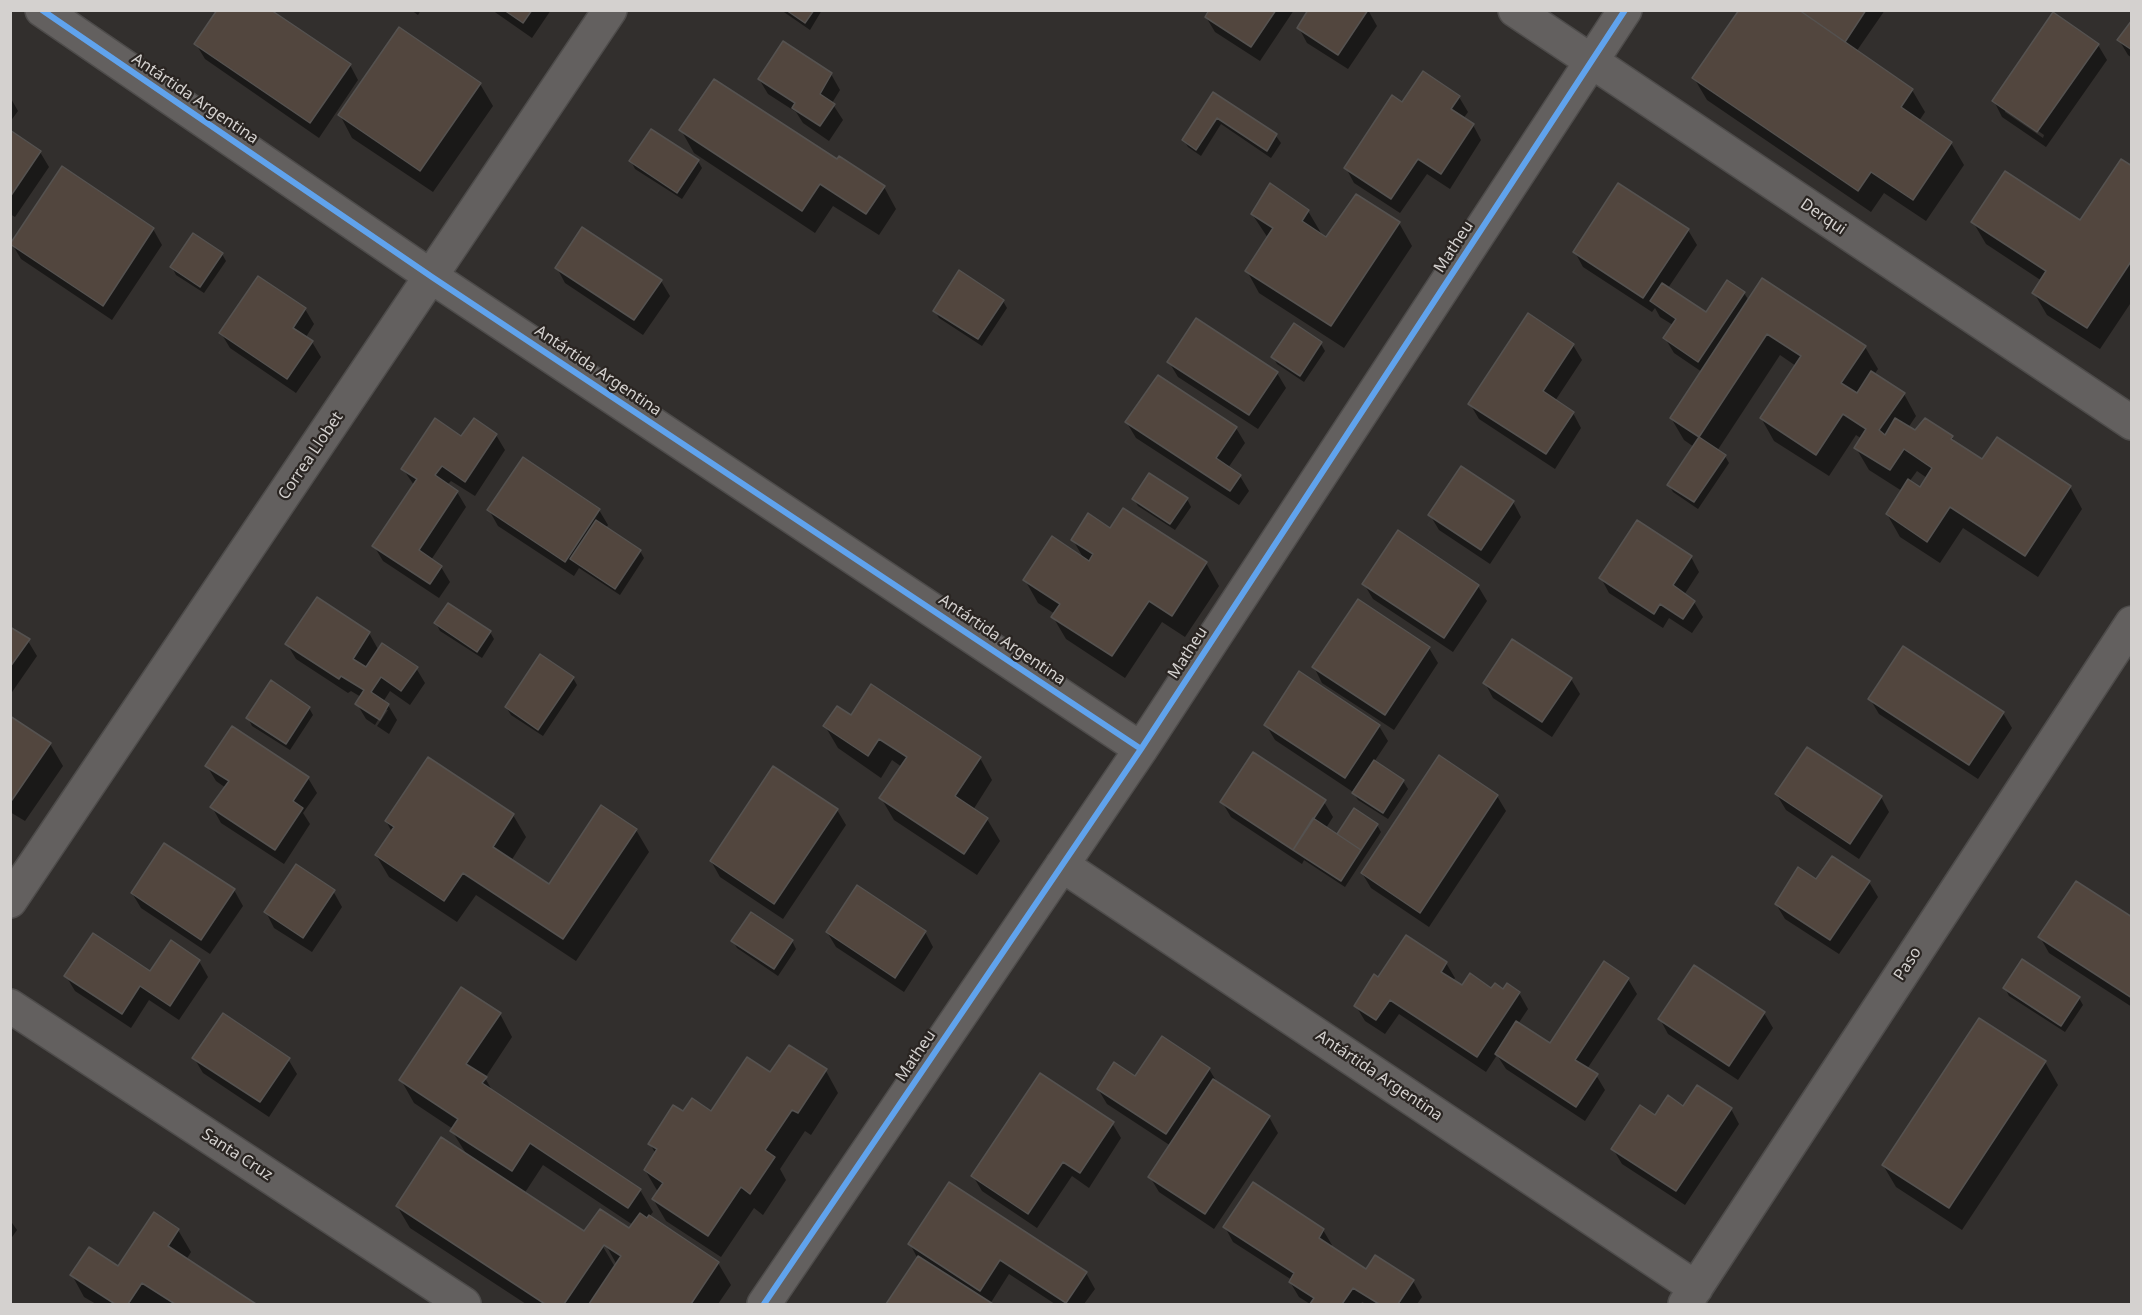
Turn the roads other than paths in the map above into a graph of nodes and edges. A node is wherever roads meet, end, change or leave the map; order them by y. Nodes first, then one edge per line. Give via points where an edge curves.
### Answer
1 (42, 10) edge
2 (610, 10) edge
3 (1515, 10) edge
4 (1625, 10) edge
5 (1591, 61) junction
6 (432, 277) junction
7 (2132, 423) edge
8 (2132, 623) edge
9 (1141, 749) junction
10 (1062, 865) junction
11 (10, 901) edge
12 (10, 1006) edge
13 (1690, 1296) edge
14 (464, 1305) edge
15 (764, 1305) edge

1 - 6 street, Antártida Argentina
2 - 6 street, Correa Llobet
3 - 5 street, Derqui
4 - 5 street, Matheu
5 - 7 street, Derqui
5 - 9 street, Matheu
6 - 9 street, Antártida Argentina
6 - 11 street, Correa Llobet
8 - 13 street, Paso
9 - 10 street, Matheu
10 - 13 street, Antártida Argentina
10 - 15 street, Matheu
12 - 14 street, Santa Cruz

